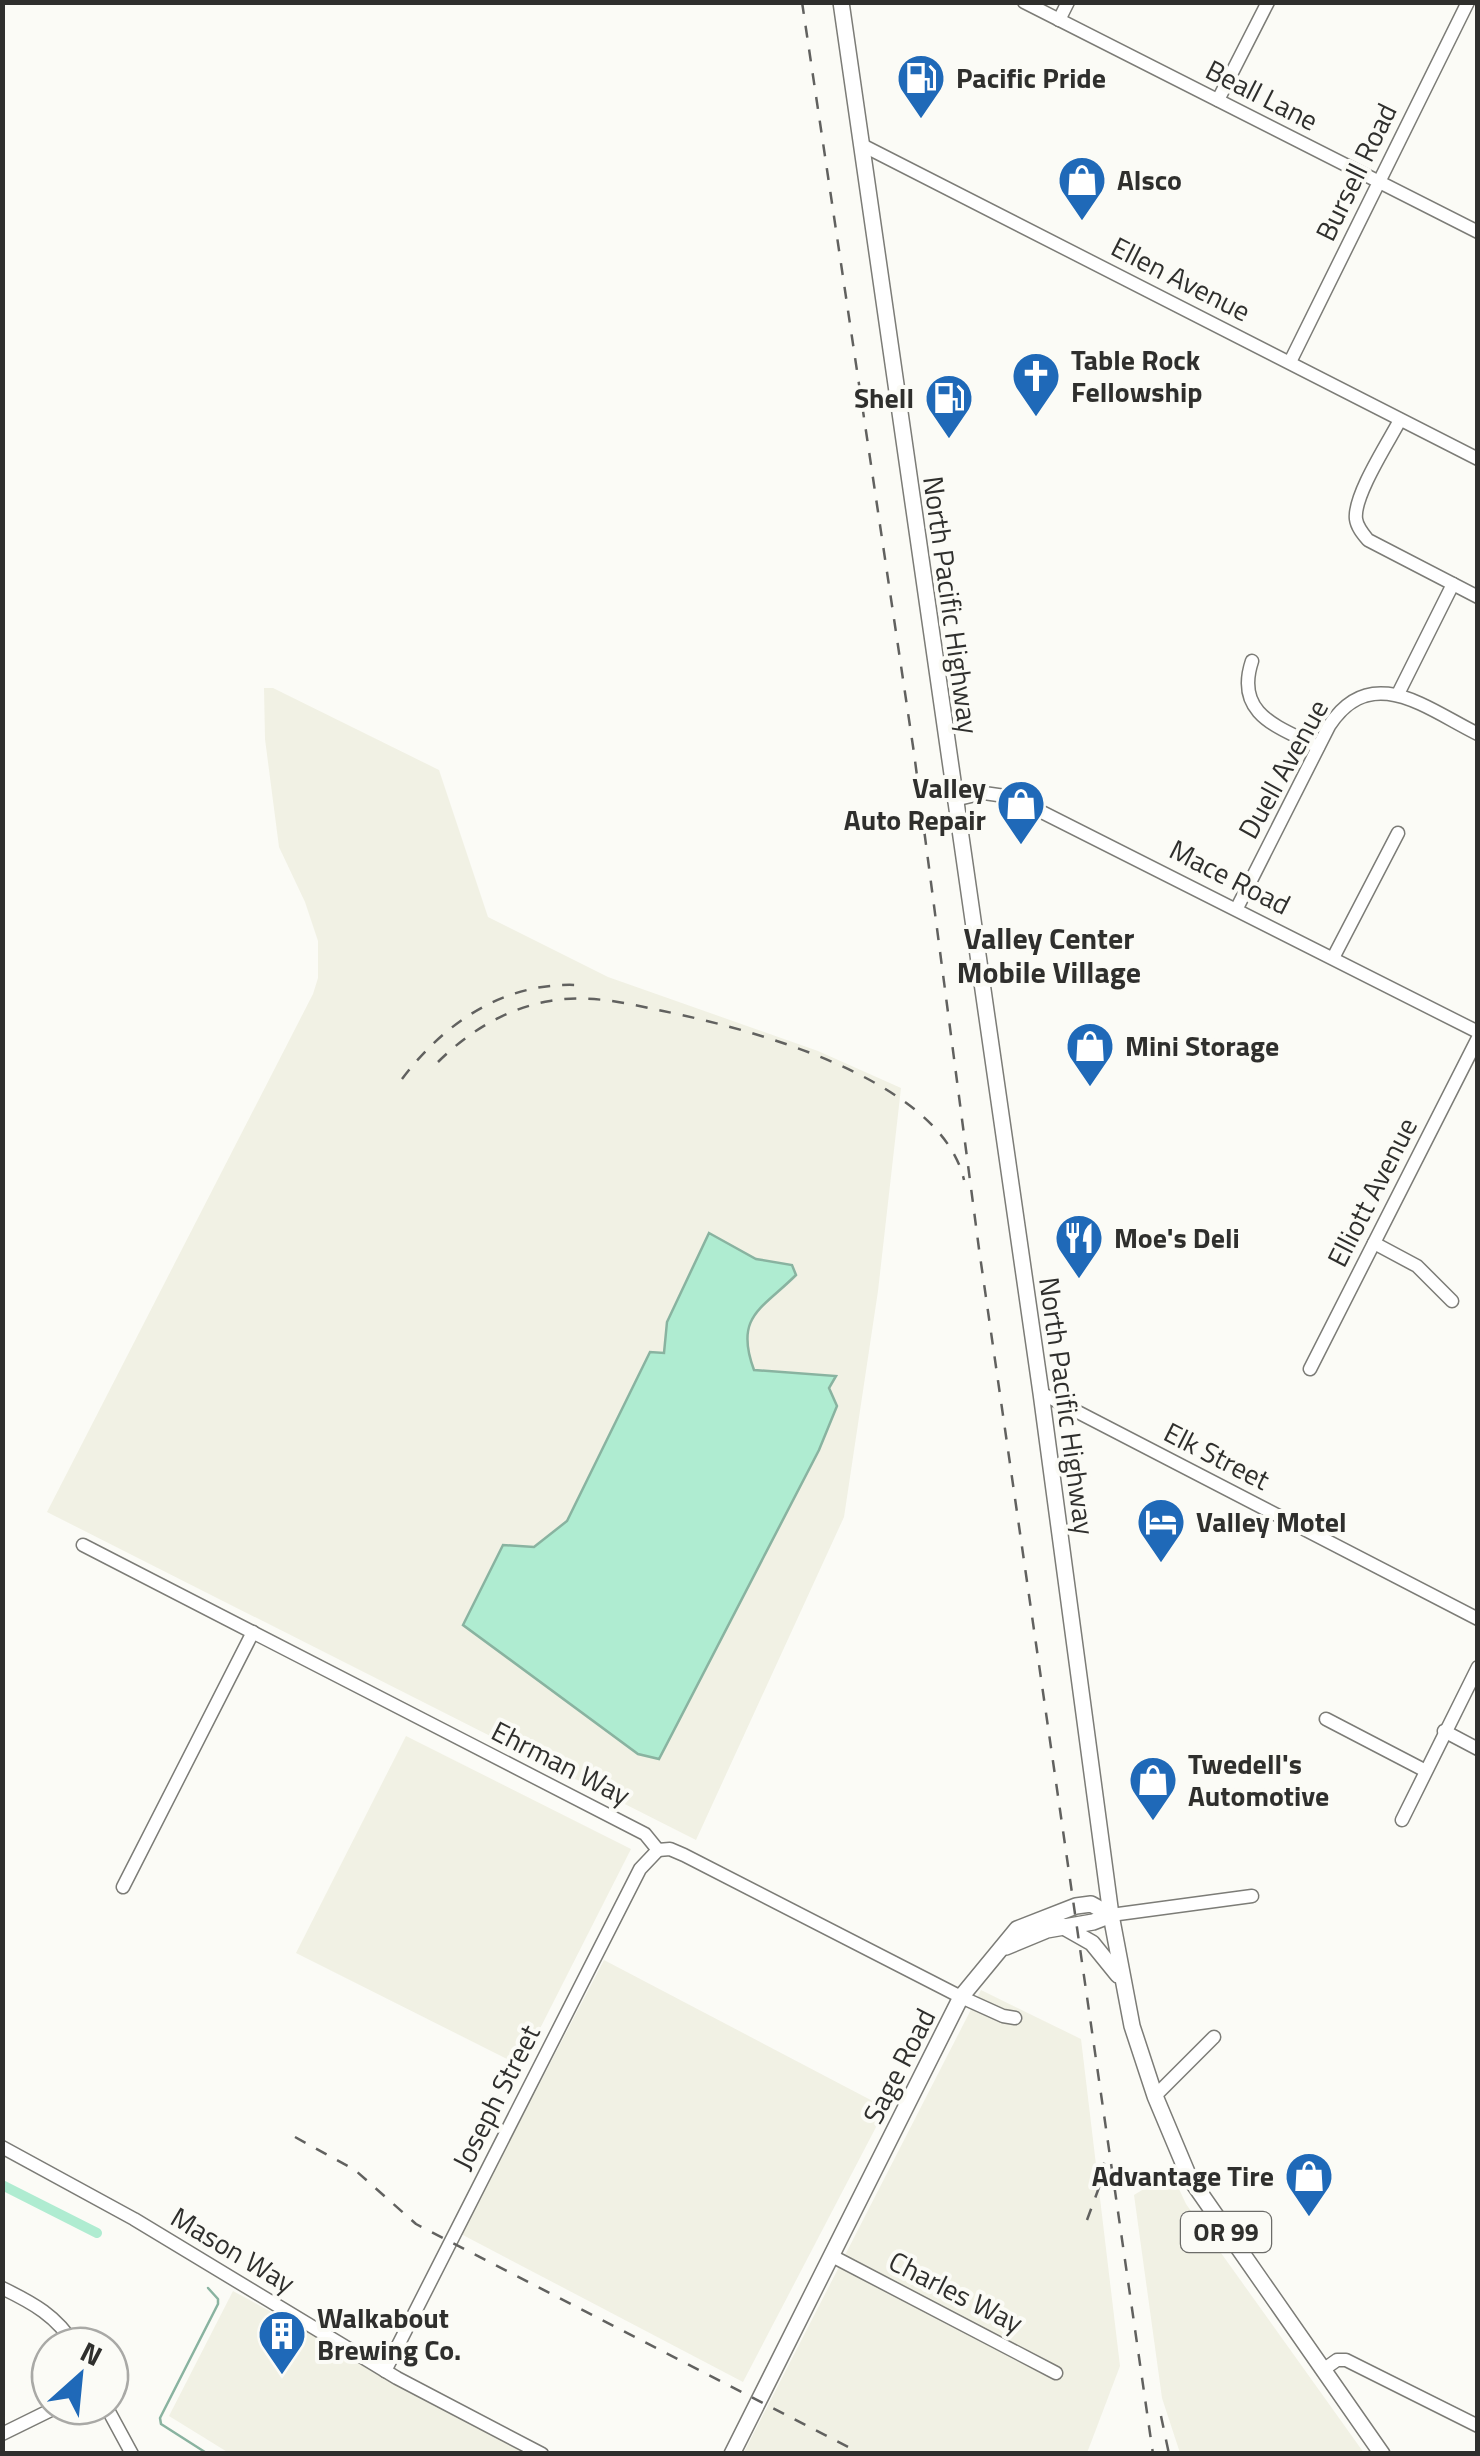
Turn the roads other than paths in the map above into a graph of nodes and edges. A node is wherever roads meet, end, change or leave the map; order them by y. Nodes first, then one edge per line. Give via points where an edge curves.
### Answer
1 (841, 2) edge
2 (1024, 2) edge
3 (1068, 2) edge
4 (1268, 2) edge
5 (1468, 2) edge
6 (1059, 20) junction
7 (1218, 100) junction
8 (862, 146) junction
9 (1380, 183) junction
10 (1478, 232) edge
11 (1290, 362) junction
12 (1400, 420) junction
13 (1478, 459) edge
14 (1454, 584) junction
15 (1478, 597) edge
16 (1252, 661) dead end
17 (1398, 694) junction
18 (1478, 734) edge
19 (1318, 748) junction
20 (954, 800) junction
21 (1398, 833) dead end
22 (1236, 908) junction
23 (1333, 958) junction
24 (1478, 1035) edge
25 (1374, 1243) junction
26 (1452, 1300) dead end
27 (1310, 1369) dead end
28 (1041, 1392) junction
29 (83, 1545) dead end
30 (1478, 1618) edge
31 (253, 1632) junction
32 (1478, 1667) edge
33 (1326, 1719) dead end
34 (1444, 1731) junction
35 (1478, 1749) edge
36 (1424, 1770) junction
37 (1402, 1820) dead end
38 (658, 1850) junction
39 (123, 1887) dead end
40 (1252, 1896) dead end
41 (1111, 1915) junction
42 (1062, 1926) junction
43 (1000, 1950) junction
44 (1124, 1984) junction
45 (962, 1998) junction
46 (1014, 2018) dead end
47 (1214, 2037) dead end
48 (1154, 2096) junction
49 (2, 2147) edge
50 (832, 2256) junction
51 (2, 2288) edge
52 (61, 2326) edge
53 (1322, 2370) junction
54 (384, 2371) junction
55 (1056, 2373) dead end
56 (30, 2420) edge
57 (117, 2426) edge
58 (1478, 2426) edge
59 (2, 2434) edge
60 (132, 2454) edge
61 (542, 2454) edge
62 (732, 2454) edge
63 (1382, 2454) edge

1 - 8 main road, North Pacific Highway / OR 99
2 - 6 street, Beall Lane
3 - 6 street
4 - 7 street
5 - 9 street, Bursell Road
6 - 7 street, Beall Lane
7 - 9 street, Beall Lane
8 - 11 street, Ellen Avenue
8 - 20 main road, North Pacific Highway / OR 99
9 - 10 street, Beall Lane
9 - 11 street, Bursell Road
11 - 12 street, Ellen Avenue
12 - 13 street, Ellen Avenue
12 - 14 street via 1355,518 1368,540
14 - 15 street
14 - 17 street
16 - 19 street via 1246,688 1258,712
17 - 18 street
17 - 19 street, Duell Avenue via 1354,699 1336,715
19 - 22 street, Duell Avenue
20 - 22 street, Mace Road via 1012,797
20 - 28 main road, North Pacific Highway / OR 99
21 - 23 street
22 - 23 street, Mace Road
23 - 24 street, Mace Road
24 - 25 street, Elliott Avenue
25 - 26 street via 1417,1266
25 - 27 street, Elliott Avenue
28 - 30 street, Elk Street
28 - 41 main road, North Pacific Highway / OR 99
29 - 31 street, Ehrman Way
31 - 38 street, Ehrman Way via 645,1834
31 - 39 street
32 - 34 street
33 - 36 street
34 - 35 street
34 - 36 street
36 - 37 street
38 - 45 street, Ehrman Way via 684,1854
38 - 54 street, Joseph Street via 640,1869
40 - 41 street, Sage Road
41 - 42 main road
41 - 43 main road, Sage Road via 1091,1904 1076,1906 1017,1929
41 - 44 main road, North Pacific Highway / OR 99
42 - 43 main road
42 - 44 main road via 1092,1943
43 - 45 main road, Sage Road
44 - 48 main road, North Pacific Highway / OR 99
45 - 46 street, Ehrman Way
45 - 50 main road, Sage Road
47 - 48 street
48 - 53 main road, North Pacific Highway / OR 99 via 1198,2192
49 - 54 street, Mason Way
50 - 55 street, Charles Way
50 - 62 main road, Sage Road
51 - 52 street
53 - 58 street via 1346,2360
53 - 63 main road, North Pacific Highway / OR 99
54 - 61 street, Mason Way
56 - 59 street
57 - 60 street

